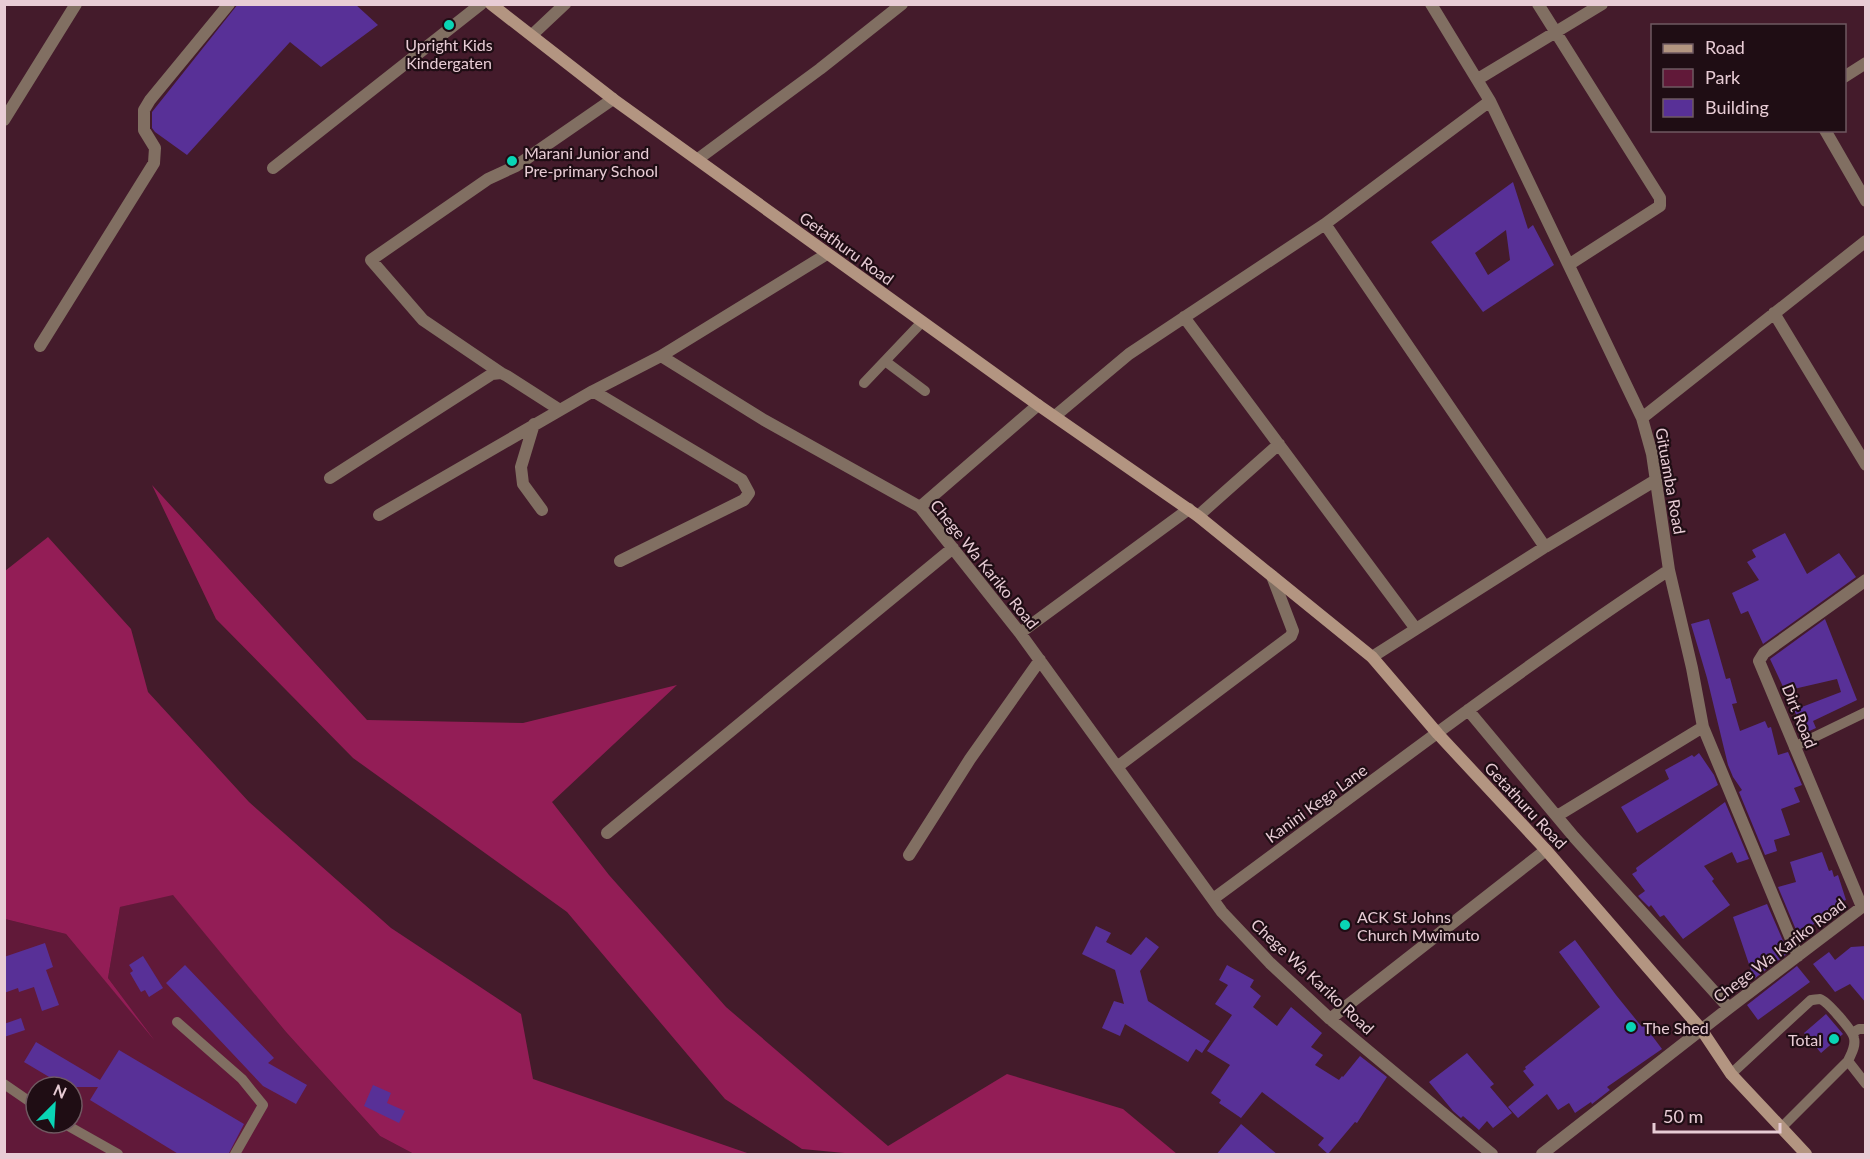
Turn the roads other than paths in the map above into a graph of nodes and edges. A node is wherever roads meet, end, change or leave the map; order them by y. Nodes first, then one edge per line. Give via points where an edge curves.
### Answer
1 (76, 4) edge
2 (229, 4) edge
3 (481, 4) edge
4 (491, 4) edge
5 (565, 4) edge
6 (902, 4) edge
7 (1431, 4) edge
8 (1538, 4) edge
9 (1602, 4) edge
10 (1555, 33) junction
11 (532, 35) junction
12 (1866, 63) edge
13 (1846, 76) edge
14 (1478, 79) junction
15 (613, 99) junction
16 (1490, 101) junction
17 (4, 120) edge
18 (1826, 132) edge
19 (698, 159) junction
20 (273, 168) dead end
21 (1866, 201) edge
22 (1325, 224) junction
23 (1866, 241) edge
24 (827, 254) junction
25 (1570, 264) junction
26 (1774, 313) junction
27 (1184, 317) junction
28 (922, 322) junction
29 (40, 346) dead end
30 (661, 356) junction
31 (885, 361) junction
32 (501, 373) junction
33 (864, 383) dead end
34 (592, 391) junction
35 (925, 392) dead end
36 (1038, 405) junction
37 (560, 410) junction
38 (1055, 416) junction
39 (1642, 418) junction
40 (534, 424) junction
41 (1279, 444) junction
42 (1866, 465) edge
43 (330, 478) dead end
44 (1656, 480) junction
45 (920, 507) junction
46 (542, 510) dead end
47 (1194, 512) junction
48 (379, 515) dead end
49 (1545, 547) junction
50 (953, 548) junction
51 (620, 561) dead end
52 (1669, 570) junction
53 (1272, 576) junction
54 (1866, 580) edge
55 (1416, 629) junction
56 (1020, 633) junction
57 (1372, 657) junction
58 (1040, 660) junction
59 (1468, 710) junction
60 (1866, 712) edge
61 (1703, 727) junction
62 (1438, 734) junction
63 (1794, 747) junction
64 (1117, 767) junction
65 (1557, 816) junction
66 (607, 833) dead end
67 (1546, 850) junction
68 (909, 855) dead end
69 (1213, 899) junction
70 (1864, 906) edge
71 (1798, 956) junction
72 (1729, 1008) junction
73 (1330, 1019) junction
74 (177, 1022) dead end
75 (1701, 1029) junction
76 (1866, 1029) edge
77 (1852, 1034) junction
78 (1848, 1061) junction
79 (1731, 1074) junction
80 (4, 1084) edge
81 (1866, 1084) edge
82 (24, 1098) edge
83 (1780, 1128) junction
84 (84, 1135) edge
85 (118, 1155) edge
86 (236, 1155) edge
87 (1491, 1155) edge
88 (1542, 1155) edge
89 (1806, 1155) edge

1 - 17 street
2 - 29 street via 144,110 144,130 155,148 154,164
3 - 20 street
4 - 11 main road, Getathuru Road
5 - 11 street
6 - 19 street
7 - 14 street, Gituamba Road
8 - 10 street
9 - 10 street
10 - 14 street
10 - 25 street via 1660,198 1660,207
11 - 15 main road, Getathuru Road
12 - 13 street
14 - 16 street, Gituamba Road
15 - 19 main road, Getathuru Road
15 - 32 street via 371,260 423,320
16 - 22 street
16 - 25 street, Gituamba Road
18 - 21 street
19 - 24 main road, Getathuru Road
22 - 27 street
22 - 49 street
23 - 26 street
24 - 28 main road, Getathuru Road
24 - 30 street
25 - 39 street, Gituamba Road
26 - 39 street
26 - 42 street
27 - 38 street via 1129,354
27 - 41 street
28 - 31 lane
28 - 36 main road, Getathuru Road
30 - 34 street
30 - 45 street, Chege Wa Kariko Road via 764,420
31 - 33 lane
31 - 35 lane
32 - 37 street
32 - 43 street via 492,374
34 - 37 street
34 - 51 street via 742,480 749,493 744,500
36 - 38 main road, Getathuru Road
36 - 45 street
37 - 40 street
38 - 47 main road, Getathuru Road
39 - 44 street, Gituamba Road
40 - 46 street via 521,467 523,484
40 - 48 street
41 - 47 street
41 - 55 street
44 - 49 street
44 - 52 street, Gituamba Road
45 - 50 street, Chege Wa Kariko Road
47 - 53 main road, Getathuru Road
47 - 56 street
49 - 55 street
50 - 56 street, Chege Wa Kariko Road
50 - 66 street
52 - 59 street, Kanini Kega Lane
52 - 61 street, Gituamba Road
53 - 57 main road, Getathuru Road
53 - 64 street via 1293,631 1291,636
54 - 63 street, Dirt Road via 1761,656 1759,661
55 - 57 street
56 - 58 street, Chege Wa Kariko Road
57 - 62 main road, Getathuru Road
58 - 64 street, Chege Wa Kariko Road
58 - 68 street
59 - 62 street, Kanini Kega Lane
59 - 65 street
60 - 63 lane
61 - 65 street
61 - 71 street, Gituamba Road
62 - 67 main road, Getathuru Road
62 - 69 street, Kanini Kega Lane
63 - 70 street, Dirt Road
64 - 69 street, Chege Wa Kariko Road
65 - 72 street
67 - 73 street
67 - 75 main road, Getathuru Road
69 - 73 street, Chege Wa Kariko Road via 1270,963
70 - 71 street, Chege Wa Kariko Road
71 - 72 street, Chege Wa Kariko Road
72 - 75 street, Chege Wa Kariko Road
73 - 87 street, Chege Wa Kariko Road
74 - 86 lane via 242,1079 262,1105
75 - 79 main road, Getathuru Road
75 - 88 street, Chege Wa Kariko Road
76 - 77 lane
77 - 78 lane via 1854,1045
77 - 79 lane via 1827,1003 1811,1000
78 - 81 lane
78 - 83 lane
79 - 83 main road, Getathuru Road
80 - 82 lane
83 - 89 main road, Getathuru Road
84 - 85 lane

